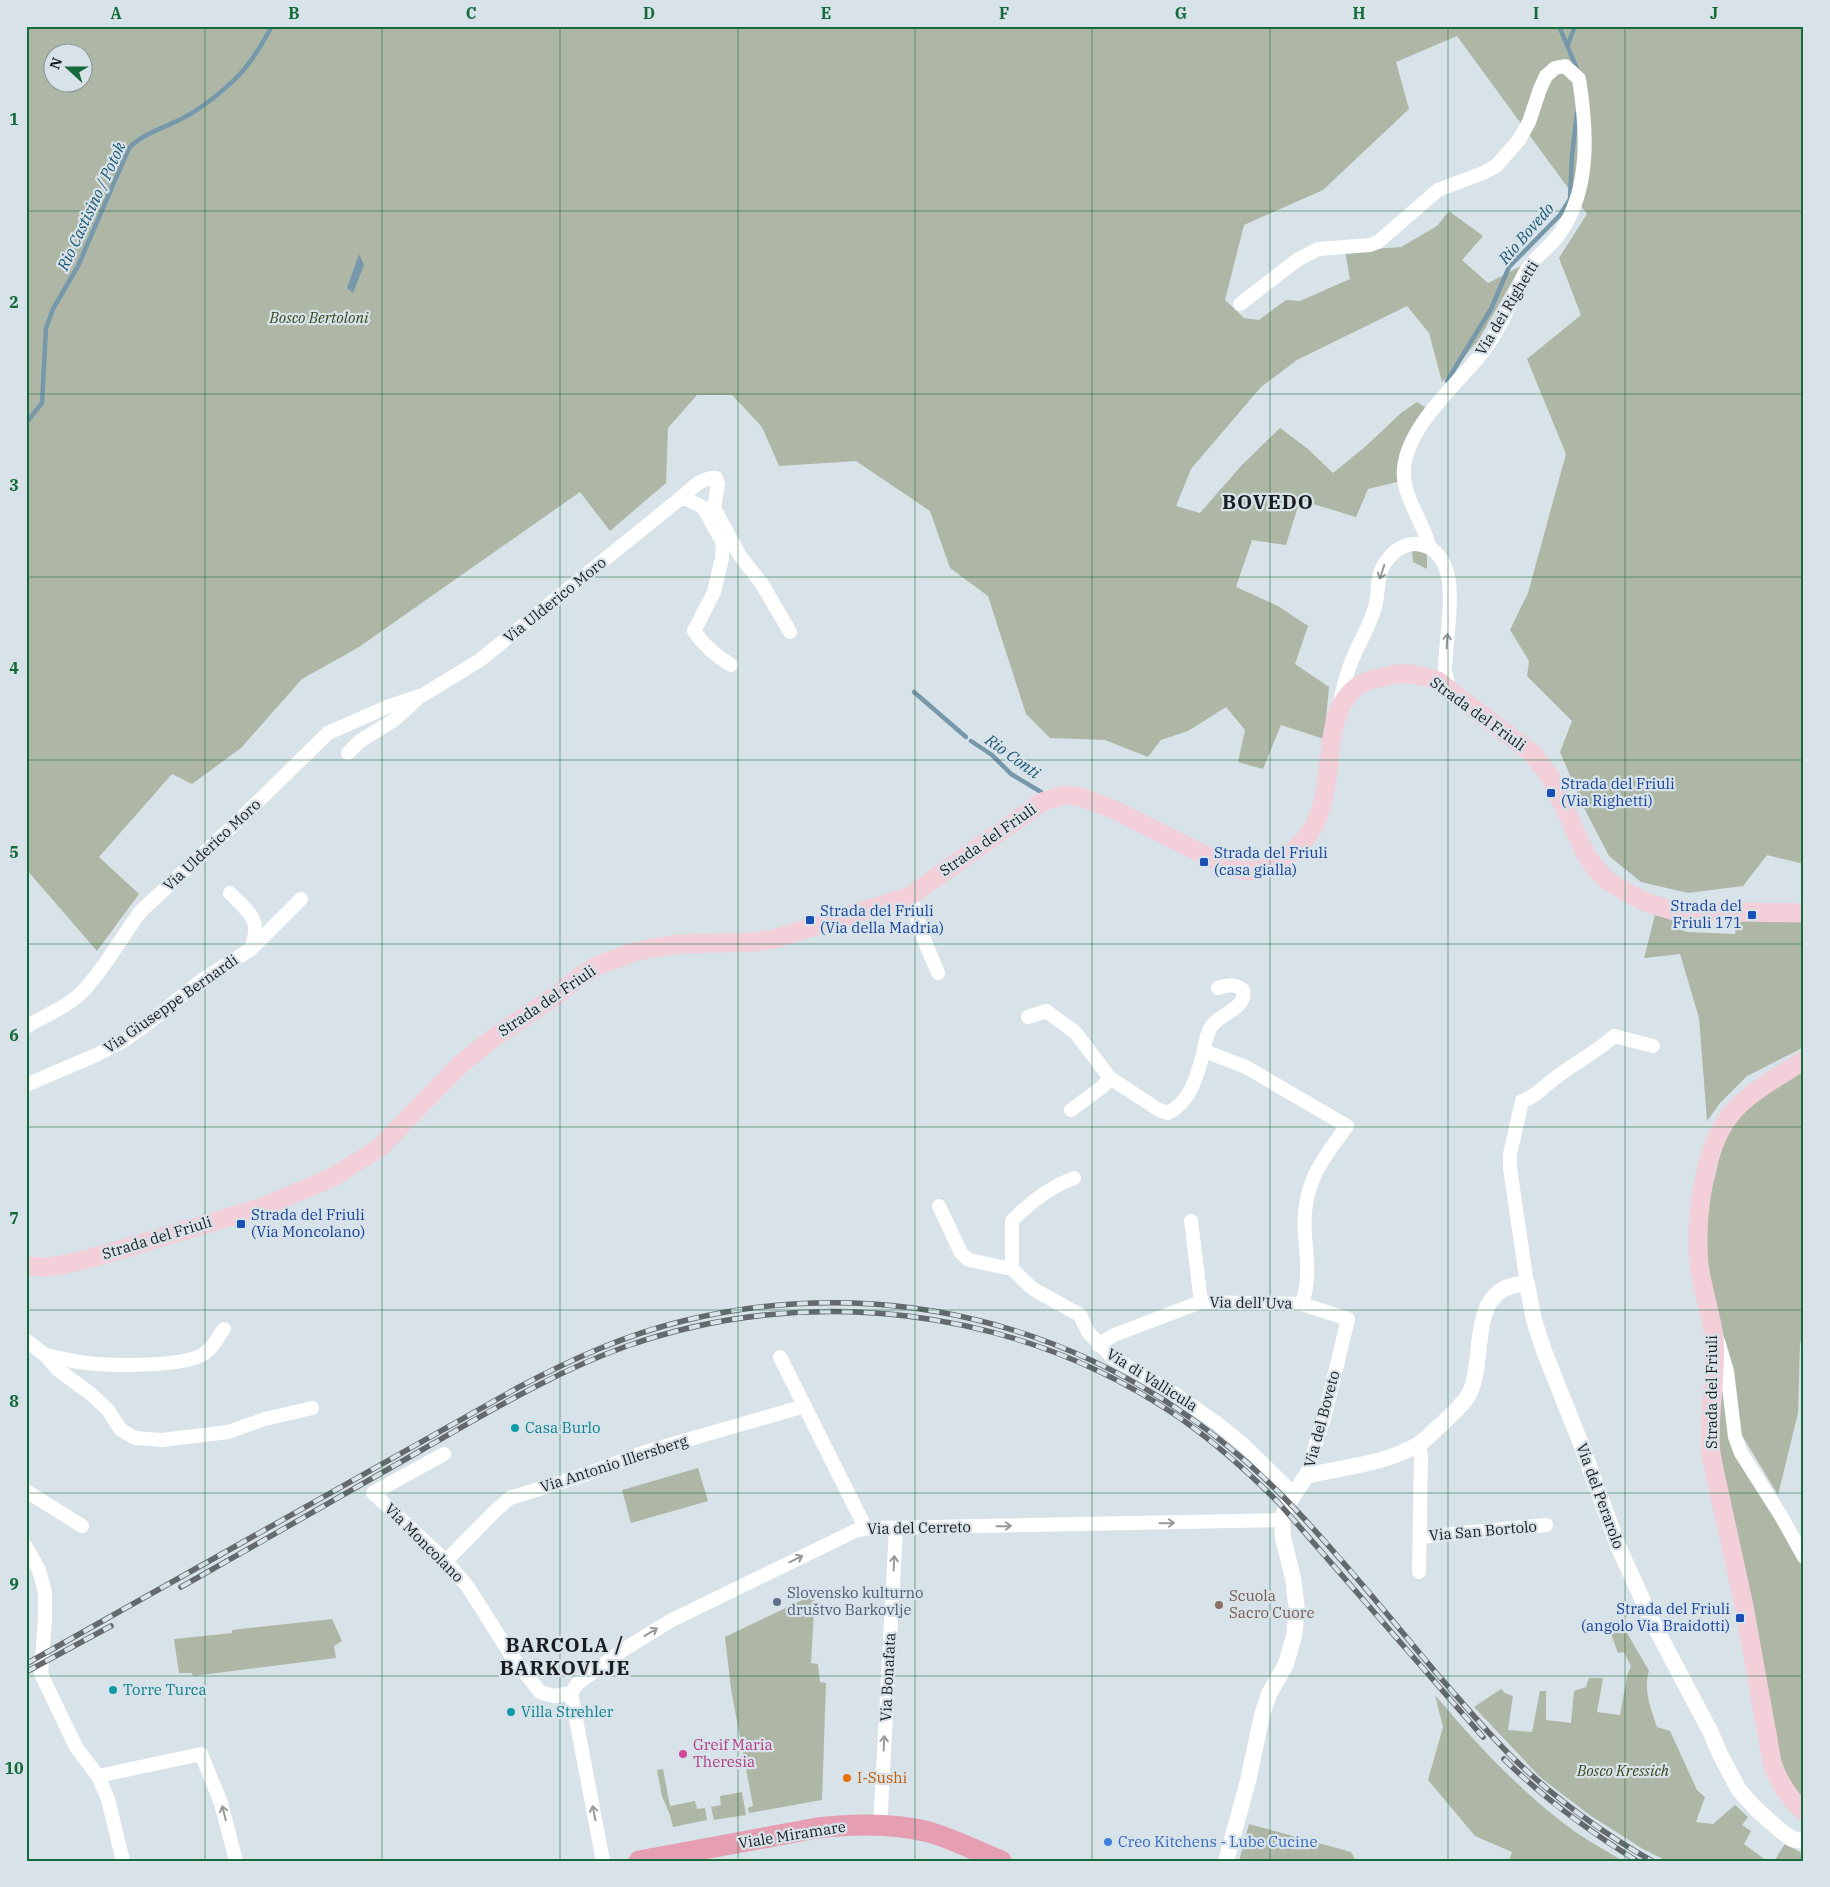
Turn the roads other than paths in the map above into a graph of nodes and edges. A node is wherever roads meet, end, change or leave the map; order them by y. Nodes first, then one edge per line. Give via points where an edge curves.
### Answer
1 (1240, 304) dead end
2 (682, 497) junction
3 (1428, 546) junction
4 (790, 632) dead end
5 (731, 665) dead end
6 (1449, 690) junction
7 (423, 695) junction
8 (1338, 710) junction
9 (348, 753) dead end
10 (230, 893) dead end
11 (910, 896) junction
12 (301, 899) dead end
13 (1804, 913) edge
14 (251, 949) junction
15 (938, 973) dead end
16 (1218, 988) dead end
17 (1028, 1017) dead end
18 (26, 1027) edge
19 (1652, 1046) dead end
20 (1204, 1051) junction
21 (1804, 1060) edge
22 (1110, 1078) junction
23 (26, 1085) edge
24 (1071, 1110) dead end
25 (1074, 1178) dead end
26 (939, 1206) dead end
27 (1191, 1221) dead end
28 (26, 1266) edge
29 (1012, 1269) junction
30 (1527, 1284) junction
31 (1201, 1302) junction
32 (1302, 1304) junction
33 (224, 1329) dead end
34 (1714, 1337) junction
35 (26, 1340) edge
36 (1098, 1345) junction
37 (45, 1355) junction
38 (780, 1357) dead end
39 (805, 1406) junction
40 (312, 1408) dead end
41 (1419, 1444) junction
42 (444, 1454) dead end
43 (1306, 1476) junction
44 (26, 1490) edge
45 (1294, 1494) junction
46 (1282, 1520) junction
47 (1546, 1525) dead end
48 (82, 1526) dead end
49 (896, 1528) junction
50 (866, 1529) junction
51 (1420, 1537) junction
52 (26, 1547) edge
53 (1804, 1557) edge
54 (446, 1561) junction
55 (1419, 1572) dead end
56 (571, 1693) junction
57 (98, 1776) junction
58 (1804, 1812) edge
59 (880, 1826) junction
60 (1804, 1841) edge
61 (123, 1861) edge
62 (236, 1861) edge
63 (603, 1861) edge
64 (640, 1861) edge
65 (1001, 1861) edge
66 (1226, 1861) edge

1 - 3 street, Via dei Righetti via 1297,260 1318,249 1378,242 1438,190 1496,166 1519,140 1529,122 1546,76 1555,68 1565,66 1579,79 1583,104 1584,167 1568,218 1560,233 1526,271 1489,345 1436,406 1412,439 1406,454 1404,484 1426,532
2 - 4 street, Via Ulderico Moro via 708,477 716,478 714,508 740,556 762,584
2 - 5 street via 703,507 723,543 714,592 694,631 701,642
2 - 7 street, Via Ulderico Moro via 488,654
6 -> 3 street via 1445,667 1447,572
3 -> 8 street via 1417,543 1404,546 1384,563 1375,608 1346,678
6 - 8 main road, Strada del Friuli via 1422,675 1390,674 1362,683
6 - 13 main road, Strada del Friuli via 1533,754 1551,778 1588,858 1609,882 1645,902 1674,911
7 - 9 street, Via Ulderico Moro via 394,720 360,740
7 - 18 street, Via Ulderico Moro via 328,733 141,911 84,990
8 - 11 main road, Strada del Friuli via 1321,812 1302,845 1271,866 1255,871 1229,867 1109,807 1082,797 1063,795 1042,802
10 - 14 street via 255,923 256,934
11 - 15 street
11 - 28 main road, Strada del Friuli via 774,939 652,948 599,965 461,1064 378,1149 331,1178 262,1207 100,1256 48,1267
12 - 14 street, Via Giuseppe Bernardi
14 - 23 street, Via Giuseppe Bernardi via 202,980 123,1041
16 - 20 street via 1230,984 1238,986 1245,996 1241,1003 1211,1026
17 - 22 street via 1046,1011 1064,1023 1075,1032
19 - 30 street, Via del Perarolo via 1614,1036 1522,1101 1510,1168
20 - 22 street via 1189,1094 1168,1113
20 - 32 street via 1246,1066 1347,1126 1316,1171 1308,1191 1305,1227 1308,1272
21 - 34 main road, Strada del Friuli via 1751,1095 1730,1116 1707,1166 1700,1209 1699,1265
22 - 24 street
25 - 29 street via 1046,1192 1012,1221
26 - 29 street via 962,1253 969,1260
27 - 31 street, Via dell'Uva
29 - 36 street, Via di Vallicula via 1033,1289 1080,1315
30 - 41 street via 1505,1288 1496,1295 1478,1336 1473,1384 1466,1399
30 - 60 street, Via del Perarolo via 1544,1351 1618,1546 1654,1625 1739,1790 1781,1831 1792,1839
31 - 32 street, Via dell'Uva
31 - 36 street, Via dell'Uva via 1114,1335
32 - 43 street, Via del Boveto via 1348,1319
33 - 37 street via 206,1353 175,1363 101,1364
34 - 53 street via 1727,1370 1732,1421 1741,1453
34 - 58 main road, Strada del Friuli via 1709,1434 1711,1455 1744,1606 1772,1762 1778,1780
35 - 37 street
36 - 45 street, Via di Vallicula via 1217,1423
37 - 40 street via 57,1369 92,1394 121,1430 134,1438 162,1440 228,1432
38 - 39 street
39 - 50 street
39 - 54 street, Via Antonio Illersberg via 645,1452 510,1498
41 - 43 street via 1391,1456
41 - 51 street, Via San Bortolo
42 - 54 street, Via Moncolano via 373,1493
43 - 45 street, Via del Boveto
44 - 48 street
45 - 46 street, Via del Boveto
49 -> 46 street, Via del Cerreto
46 - 66 street, Via del Boveto via 1297,1610 1294,1636 1286,1664 1269,1694 1262,1715
47 - 51 street, Via San Bortolo
49 - 50 street, Via del Cerreto
59 -> 49 street, Via Bonafata
56 -> 50 street, Via del Cerreto via 578,1683 623,1650 670,1621 842,1536
51 - 55 street, Via San Bortolo
52 - 57 street via 39,1570 44,1592 41,1674 76,1747
54 - 56 street, Via Moncolano via 468,1587 511,1655 540,1692 554,1696
63 -> 56 street
57 - 61 street via 108,1799
62 -> 57 street via 221,1803 201,1754
59 - 64 main road, Viale Miramare via 817,1828
59 - 65 main road, Viale Miramare via 928,1832

